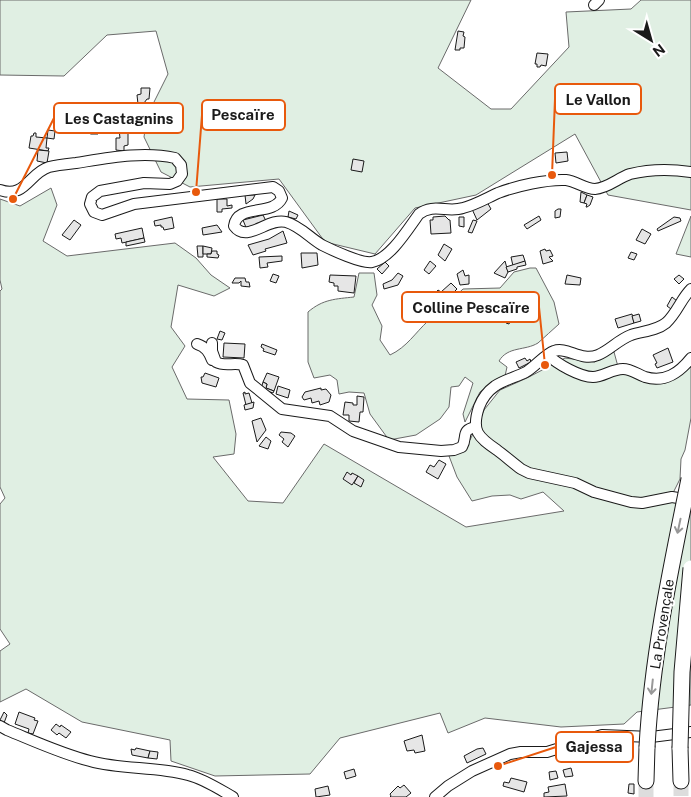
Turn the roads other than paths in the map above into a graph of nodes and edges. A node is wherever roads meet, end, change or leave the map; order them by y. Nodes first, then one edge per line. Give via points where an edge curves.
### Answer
1 (691, 172) edge
2 (0, 190) edge
3 (691, 289) edge
4 (212, 343) dead end
5 (197, 344) dead end
6 (548, 355) junction
7 (691, 358) edge
8 (216, 362) junction
9 (476, 427) junction
10 (690, 474) edge
11 (691, 500) edge
12 (691, 568) edge
13 (0, 726) edge
14 (691, 732) edge
15 (646, 781) tunnel mouth
16 (681, 781) tunnel mouth
17 (233, 797) edge
18 (435, 797) edge

1 - 2 street via 669,168 630,174 596,189 567,180 553,181 512,188 464,208 425,210 387,255 369,263 322,245 286,222 277,221 245,234 238,232 234,226 240,214 279,203 282,198 273,188 134,204 102,215 94,212 90,204 92,197 100,191 144,183 177,182 182,174 181,165 175,158 162,155 109,157 48,167 20,189 11,193
3 - 6 street via 666,323 656,329 632,335 591,357 560,350
4 - 8 street
5 - 8 street via 204,346 212,362
6 - 7 street via 584,376 593,377 622,369 659,379 673,376
6 - 9 street via 526,372 488,392 480,403
8 - 9 street via 243,366 250,383 282,409 330,416 353,432 399,447 454,450 462,447 469,428
9 - 11 street via 484,441 529,473 575,483 631,502 672,497
10 -> 15 highway, La Provençale, bridge via 655,662
12 - 16 highway, La Provençale, bridge via 682,663
13 - 17 street via 90,761 189,775
14 - 18 street via 651,737 602,734 547,752 510,754 472,771

